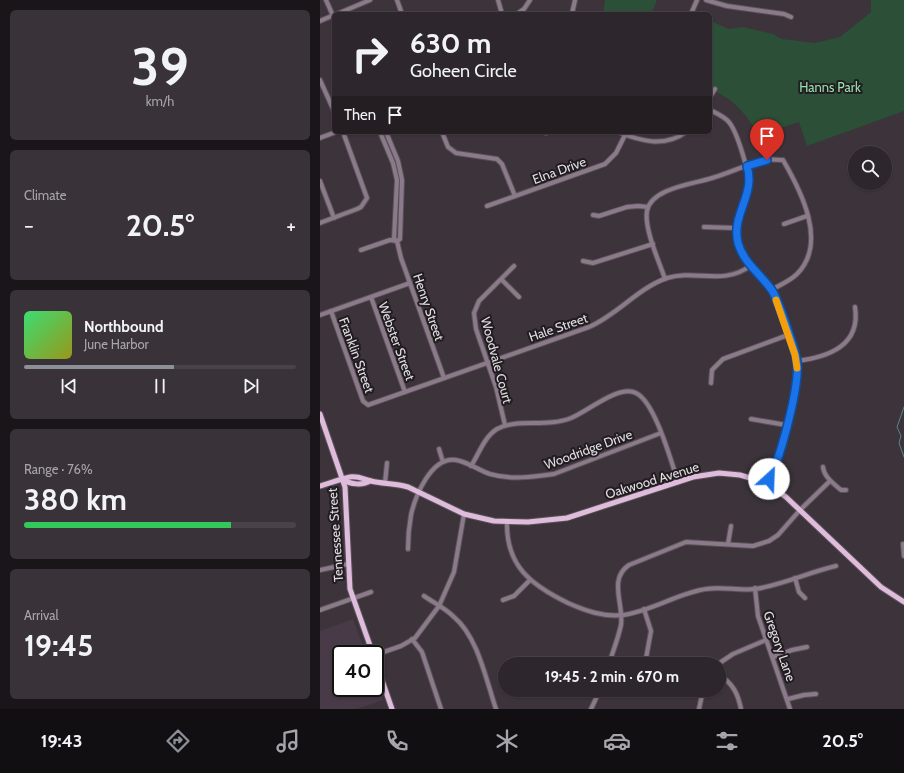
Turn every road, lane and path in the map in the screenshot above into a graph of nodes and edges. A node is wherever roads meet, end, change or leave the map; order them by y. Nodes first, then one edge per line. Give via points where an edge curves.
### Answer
1 (326, 0) edge
2 (370, 0) edge
3 (397, 0) edge
4 (498, 0) edge
5 (530, 0) edge
6 (575, 0) edge
7 (697, 0) edge
8 (706, 0) edge
9 (333, 12) edge
10 (344, 12) edge
11 (401, 12) edge
12 (501, 12) edge
13 (520, 12) edge
14 (572, 12) edge
15 (692, 12) edge
16 (332, 17) edge
17 (791, 17) dead end
18 (320, 21) edge
19 (320, 80) edge
20 (715, 89) dead end
21 (712, 94) edge
22 (332, 107) edge
23 (712, 111) edge
24 (332, 134) edge
25 (344, 134) edge
26 (381, 134) edge
27 (387, 134) edge
28 (443, 134) edge
29 (682, 134) edge
30 (625, 135) joint
31 (320, 138) edge
32 (747, 166) junction
33 (320, 181) edge
34 (515, 196) junction
35 (487, 206) dead end
36 (648, 207) junction
37 (593, 215) dead end
38 (807, 216) junction
39 (334, 218) junction
40 (320, 223) edge
41 (784, 224) dead end
42 (704, 227) dead end
43 (736, 228) junction
44 (397, 242) junction
45 (653, 244) junction
46 (361, 250) dead end
47 (583, 261) dead end
48 (514, 266) dead end
49 (750, 266) junction
50 (665, 279) junction
51 (502, 280) junction
52 (410, 283) junction
53 (771, 290) junction
54 (370, 297) junction
55 (519, 297) dead end
56 (855, 307) dead end
57 (331, 312) junction
58 (320, 315) edge
59 (788, 335) junction
60 (797, 361) junction
61 (488, 362) junction
62 (444, 378) junction
63 (711, 382) dead end
64 (404, 392) junction
65 (366, 404) joint
66 (320, 414) edge
67 (751, 420) dead end
68 (505, 425) junction
69 (786, 426) junction
70 (661, 433) junction
71 (438, 449) dead end
72 (443, 462) junction
73 (388, 463) dead end
74 (471, 466) junction
75 (823, 468) dead end
76 (343, 480) junction
77 (830, 481) junction
78 (678, 482) junction
79 (385, 483) junction
80 (767, 483) junction
81 (320, 486) edge
82 (846, 490) dead end
83 (419, 492) junction
84 (800, 510) junction
85 (464, 514) junction
86 (507, 522) junction
87 (731, 526) dead end
88 (728, 544) junction
89 (903, 544) edge
90 (408, 549) dead end
91 (904, 556) edge
92 (348, 564) junction
93 (836, 566) dead end
94 (320, 570) edge
95 (795, 578) junction
96 (530, 580) junction
97 (755, 588) junction
98 (370, 592) dead end
99 (424, 596) dead end
100 (353, 598) junction
101 (805, 598) dead end
102 (503, 600) dead end
103 (904, 602) edge
104 (439, 606) junction
105 (644, 609) junction
106 (320, 610) edge
107 (621, 615) junction
108 (412, 639) junction
109 (766, 640) junction
110 (370, 645) edge
111 (808, 647) dead end
112 (384, 652) edge
113 (611, 657) edge
114 (646, 657) edge
115 (773, 657) junction
116 (726, 659) edge
117 (726, 679) edge
118 (384, 686) edge
119 (816, 694) dead end
120 (597, 697) edge
121 (702, 697) edge
122 (788, 699) junction
123 (392, 709) edge
124 (441, 709) edge
125 (496, 709) edge
126 (591, 709) edge
127 (699, 709) edge
128 (741, 709) edge
129 (790, 709) edge

1 - 9 street
2 - 10 street
3 - 11 street
4 - 12 street
5 - 13 street
6 - 14 street
7 - 15 street
8 - 17 street
16 - 18 street
19 - 22 street
20 - 21 street
23 - 32 street via 731,125
24 - 31 street
25 - 39 street via 366,195 361,207
26 - 44 street, Henry Street via 397,180 394,239
27 - 44 street, Henry Street via 398,161 402,180 400,239
28 - 34 street via 448,147 456,153 497,159 502,164
29 - 30 street via 658,142
30 - 34 street, Elna Drive via 616,154 605,164
32 - 36 street via 664,193
32 - 38 street via 767,160 783,160 792,174
32 - 43 street via 749,187
33 - 39 street
34 - 35 street, Elna Drive
36 - 37 street via 638,206
36 - 45 street via 646,217
38 - 41 street
38 - 53 street via 812,235 808,259 798,273
39 - 40 street
42 - 43 street
43 - 49 street via 740,248
44 - 46 street via 390,240
44 - 52 street, Henry Street
45 - 47 street via 593,263
45 - 50 street
48 - 51 street, Woodvale Court
49 - 50 street, Hale Street via 731,276
49 - 53 street
50 - 61 street, Hale Street via 601,322
51 - 55 street
51 - 61 street, Woodvale Court via 479,301 474,313 476,329
52 - 54 street
52 - 62 street, Henry Street
53 - 59 street
54 - 57 street
54 - 64 street, Webster Street
56 - 60 street via 854,327 845,344 824,355
57 - 58 street
57 - 65 street, Franklin Street
59 - 60 street
59 - 63 street via 723,359 712,370
60 - 69 street via 796,380
61 - 62 street, Hale Street
61 - 68 street, Woodvale Court
62 - 64 street, Hale Street
64 - 65 street, Hale Street
66 - 76 main road, Tennessee Street
67 - 69 street
68 - 70 street via 559,422 573,418 616,393 630,391 642,396 647,402
68 - 74 street via 490,433
69 - 80 street via 778,460
70 - 74 street, Woodridge Drive via 554,474 504,476 489,474
70 - 78 street
71 - 72 street
72 - 74 street, Woodridge Drive via 456,460
72 - 83 street via 432,469
73 - 79 street
75 - 77 street
76 - 79 main road, Oakwood Avenue via 348,477 366,478
76 - 81 main road, Oakwood Avenue
76 - 92 main road, Tennessee Street
77 - 82 street via 841,490
77 - 84 street
78 - 80 main road, Oakwood Avenue via 704,475 729,473
78 - 86 main road, Oakwood Avenue via 568,518
79 - 83 main road, Oakwood Avenue via 398,484
80 - 84 main road, Oakwood Avenue
83 - 85 main road, Oakwood Avenue
83 - 90 street via 411,514
84 - 88 street via 778,535 769,541 753,546
84 - 103 main road, Oakwood Avenue via 881,587
85 - 86 main road, Oakwood Avenue
85 - 104 street via 454,572
86 - 96 street via 512,552 521,572
87 - 88 street
88 - 107 street via 686,542 629,564 622,569 619,578
89 - 91 street
92 - 94 street
92 - 100 main road, Tennessee Street
93 - 95 street
95 - 97 street
95 - 101 street via 799,592
96 - 102 street via 514,596
96 - 107 street via 546,592 585,610 608,616
97 - 105 street via 708,588
97 - 109 street, Gregory Lane via 757,609
98 - 100 street
99 - 104 street
100 - 106 street
100 - 110 main road, Tennessee Street
104 - 108 street
104 - 125 street via 456,618 467,631
105 - 107 street
105 - 114 street via 651,631
107 - 113 street
108 - 112 street
108 - 124 street via 422,652
109 - 115 street, Gregory Lane
109 - 116 street
111 - 115 street
115 - 122 street, Gregory Lane
117 - 128 street via 734,688
118 - 123 main road
119 - 122 street
120 - 126 street
121 - 127 street
122 - 129 street, Gregory Lane

